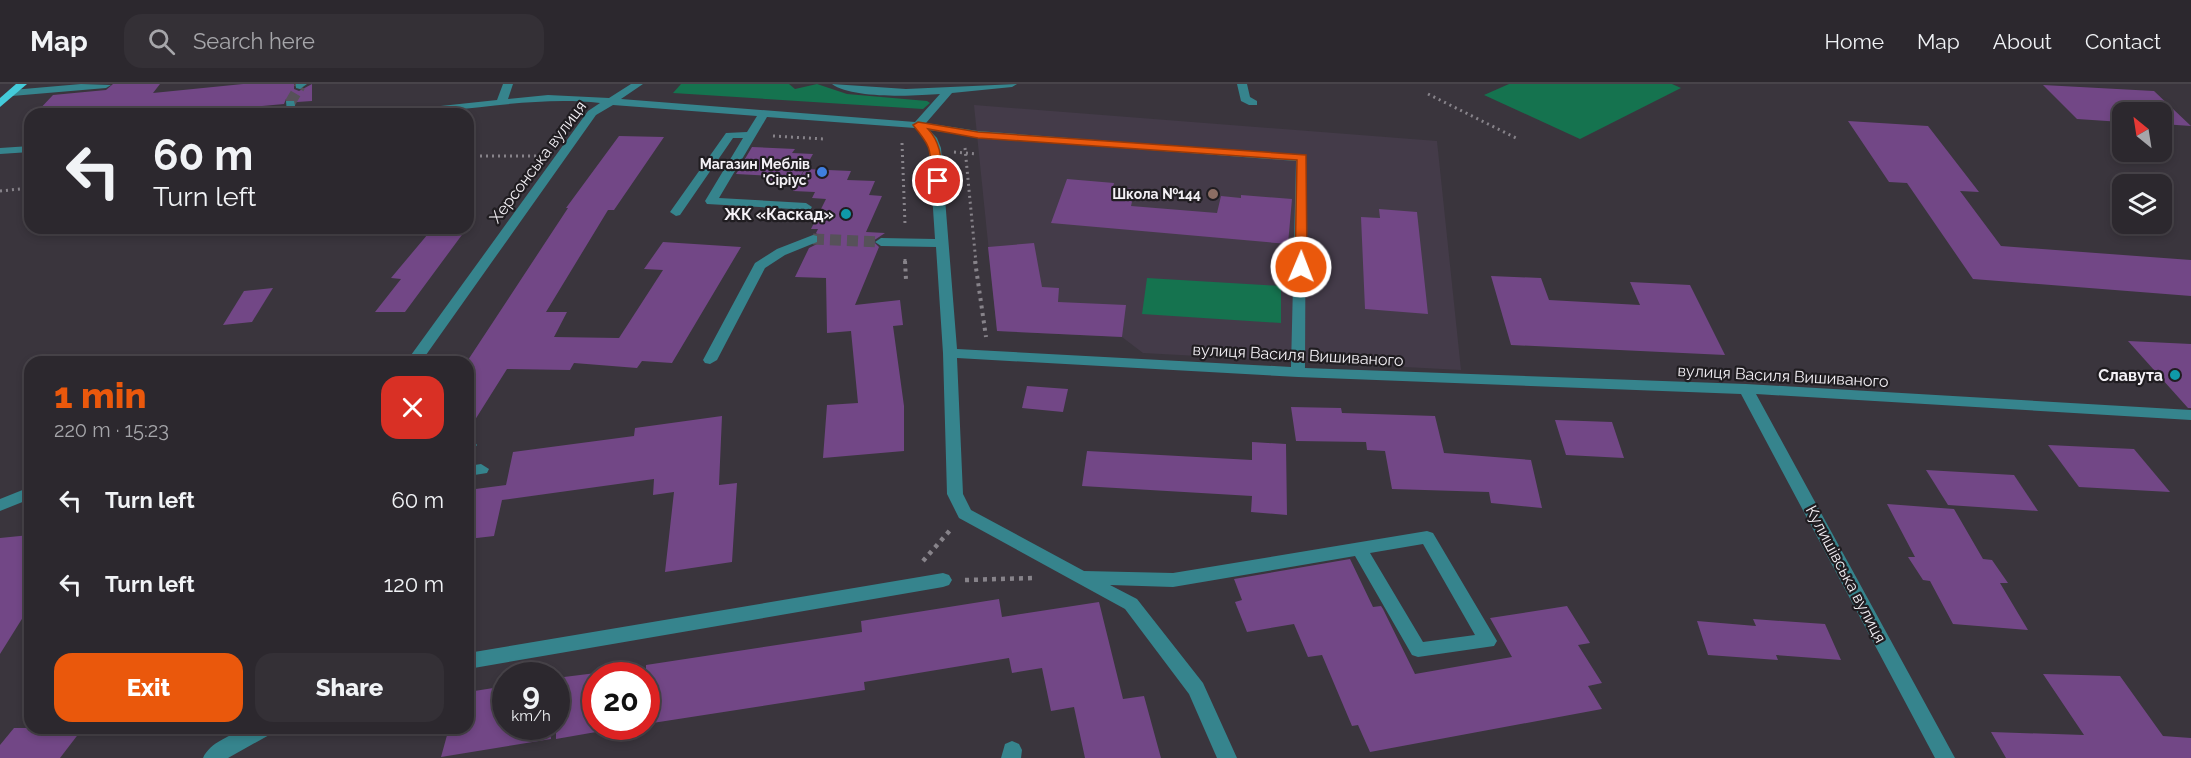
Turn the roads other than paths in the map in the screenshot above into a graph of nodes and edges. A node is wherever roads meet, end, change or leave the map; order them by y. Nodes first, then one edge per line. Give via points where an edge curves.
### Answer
1 (22, 84) edge
2 (508, 84) edge
3 (638, 84) edge
4 (837, 84) edge
5 (1012, 84) edge
6 (1242, 84) edge
7 (106, 85) edge
8 (949, 90) junction
9 (12, 93) junction
10 (607, 101) junction
11 (501, 103) junction
12 (1252, 103) dead end
13 (0, 104) edge
14 (452, 108) edge
15 (764, 113) junction
16 (918, 125) junction
17 (751, 135) junction
18 (24, 150) edge
19 (0, 152) edge
20 (806, 207) dead end
21 (676, 212) dead end
22 (813, 239) tunnel mouth
23 (881, 242) tunnel mouth
24 (942, 243) junction
25 (950, 353) junction
26 (417, 356) edge
27 (710, 360) dead end
28 (1298, 372) junction
29 (1746, 389) junction
30 (2191, 415) edge
31 (24, 496) edge
32 (0, 505) edge
33 (1359, 549) junction
34 (1080, 577) junction
35 (943, 580) road end
36 (474, 659) edge
37 (252, 734) edge
38 (213, 758) edge
39 (1227, 758) edge
40 (1945, 758) edge

1 - 9 main road
2 - 11 street
3 - 10 street, Херсонська вулиця
4 - 8 street via 860,91
5 - 8 street
6 - 12 street via 1245,99
7 - 9 street
8 - 16 street
9 - 13 main road
10 - 11 street via 582,98
10 - 15 street
10 - 26 street, Херсонська вулиця via 592,113
11 - 14 street
15 - 16 street
15 - 17 street
16 - 24 street via 935,148
16 - 28 street via 963,132 1302,158
17 - 20 street via 711,201
17 - 21 street via 730,135
18 - 19 street
22 - 27 street via 760,266
23 - 24 street
24 - 25 street
25 - 28 street, вулиця Василя Вишиваного
25 - 34 street via 955,494 965,514
28 - 29 street, вулиця Василя Вишиваного
29 - 30 street, вулиця Василя Вишиваного
29 - 40 street, Кулишівська вулиця
31 - 32 street
33 - 33 street via 1418,650 1488,641 1427,537
33 - 34 street via 1173,580
34 - 39 street via 1131,604 1196,689
35 - 36 street
37 - 38 street

